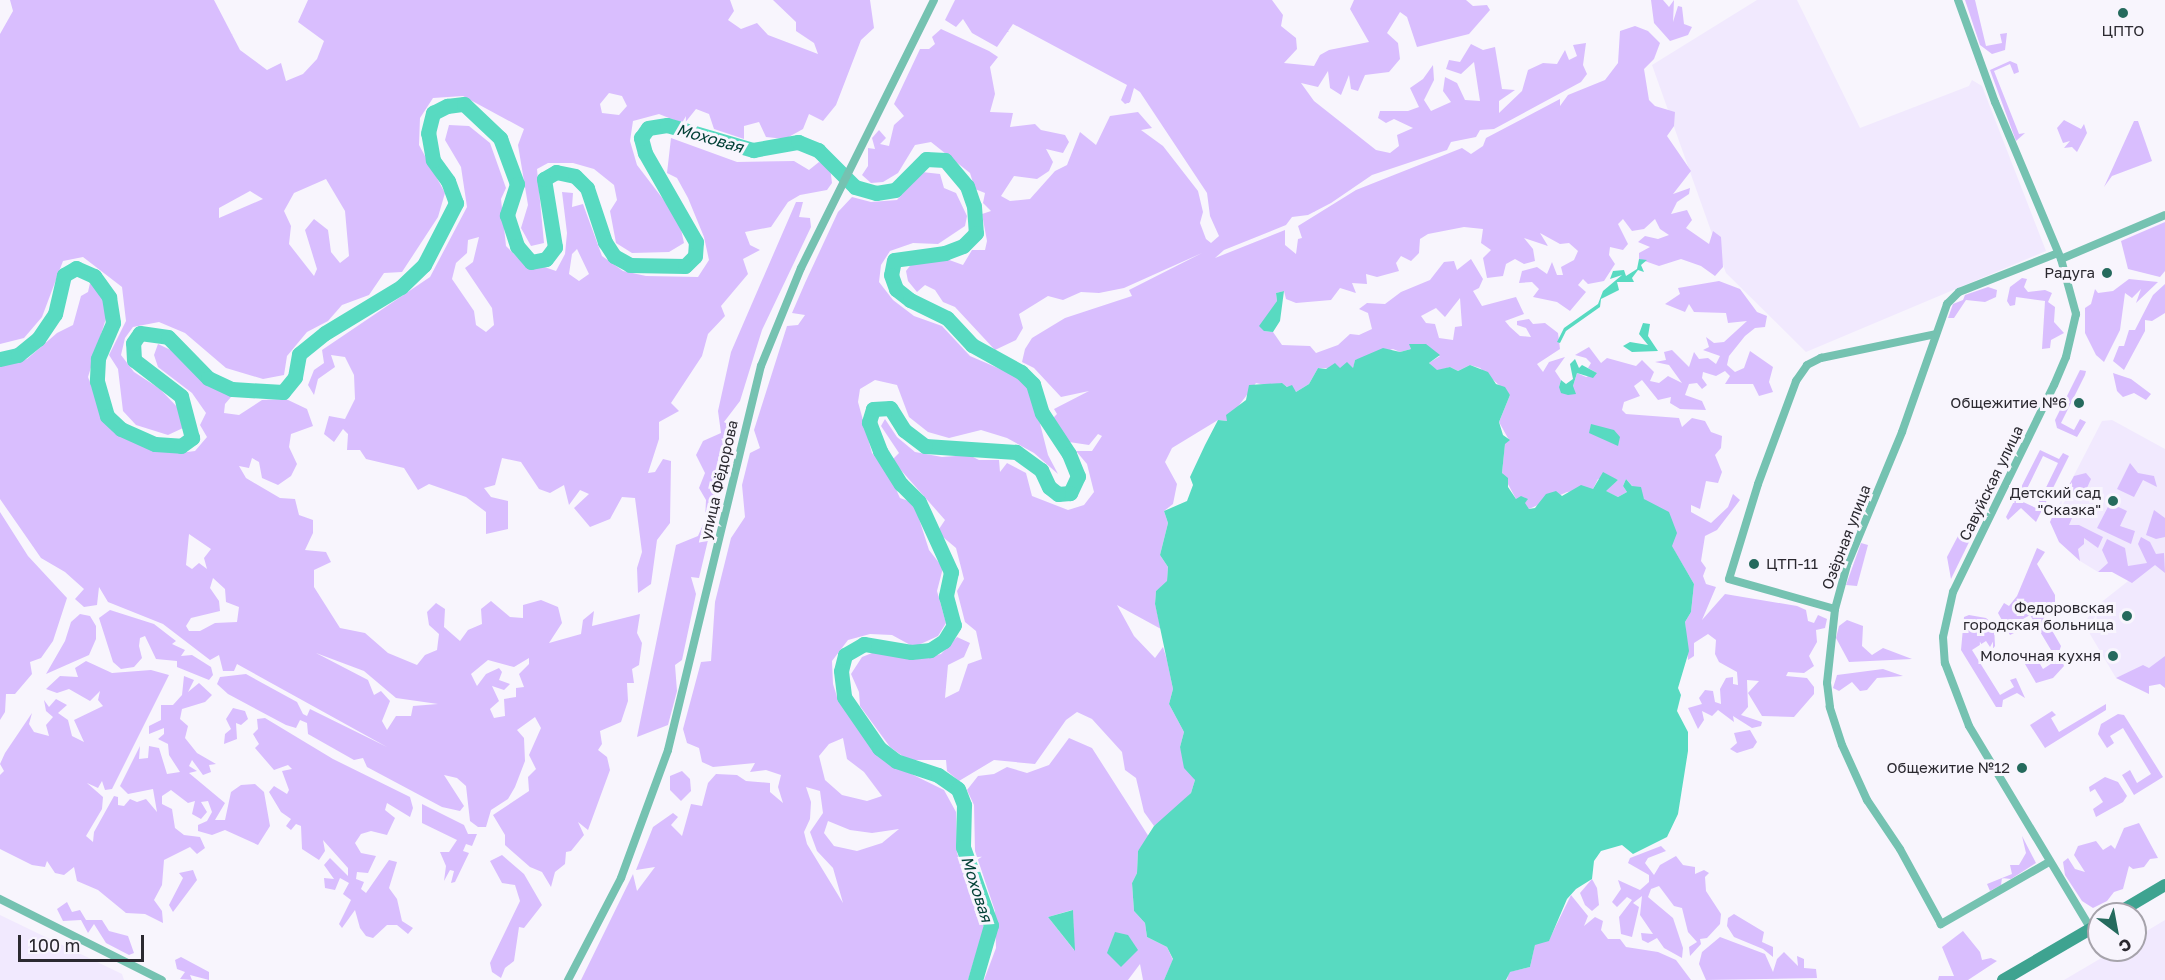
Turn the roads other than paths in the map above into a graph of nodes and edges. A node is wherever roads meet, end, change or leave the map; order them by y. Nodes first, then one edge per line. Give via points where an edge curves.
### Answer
1 (934, 0) edge
2 (1958, 0) edge
3 (2165, 214) edge
4 (2060, 256) junction
5 (1936, 334) junction
6 (1835, 609) junction
7 (2049, 862) junction
8 (2165, 885) edge
9 (0, 900) edge
10 (2136, 902) edge
11 (2087, 915) edge
12 (2087, 931) edge
13 (162, 980) edge
14 (568, 980) edge
15 (2003, 980) edge

1 - 14 street, улица Фёдорова via 801,268 760,366 682,702 654,795 621,878
2 - 4 street, Савуйская улица via 1995,102
3 - 4 street, Озёрная улица
4 - 5 street, Озёрная улица via 1959,292 1947,304
4 - 7 street, Савуйская улица via 2076,314 2066,357 1953,592 1943,637 1949,681 1969,726
5 - 6 street, Озёрная улица via 1902,432 1851,555
5 - 6 street via 1807,364 1789,399 1729,579
6 - 7 street, Озёрная улица via 1827,683 1842,745 1867,800 1900,849 1941,924
7 - 11 street, Савуйская улица
8 - 10 main road
9 - 13 street
12 - 15 main road

